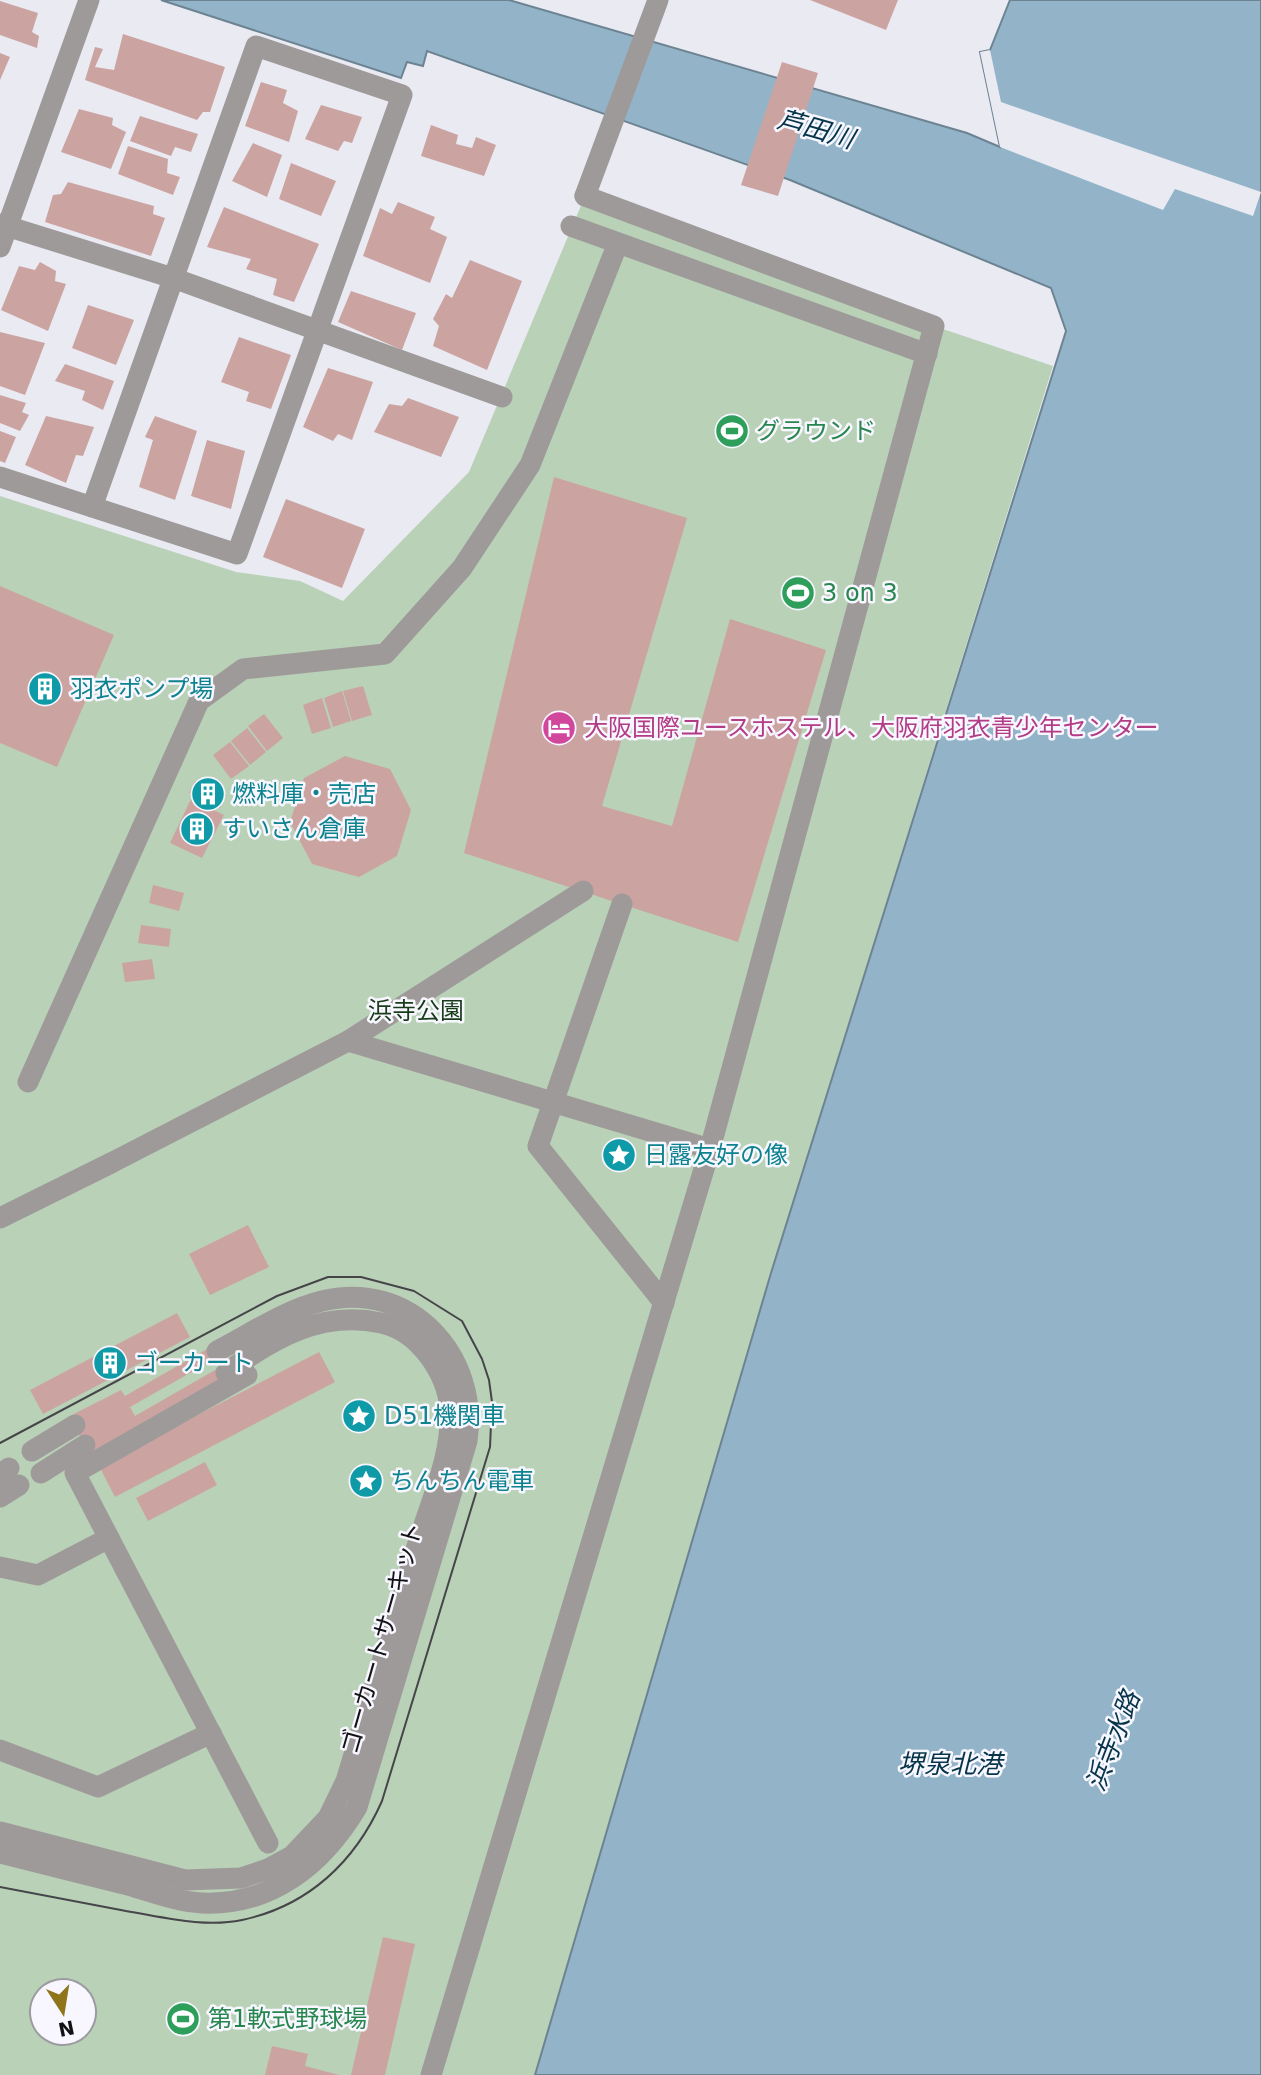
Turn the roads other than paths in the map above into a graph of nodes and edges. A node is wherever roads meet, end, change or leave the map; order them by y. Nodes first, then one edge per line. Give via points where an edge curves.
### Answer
1 (89, 0) edge
2 (658, 0) edge
3 (571, 226) dead end
4 (2, 233) edge
5 (618, 243) junction
6 (173, 278) junction
7 (318, 330) junction
8 (927, 354) junction
9 (502, 397) dead end
10 (0, 477) edge
11 (92, 507) junction
12 (583, 891) dead end
13 (622, 904) dead end
14 (348, 1041) junction
15 (28, 1082) dead end
16 (553, 1102) junction
17 (710, 1149) junction
18 (0, 1218) edge
19 (664, 1303) junction
20 (346, 1318) junction
21 (217, 1351) dead end
22 (226, 1373) dead end
23 (75, 1425) dead end
24 (85, 1446) dead end
25 (32, 1451) dead end
26 (41, 1473) dead end
27 (9, 1476) edge
28 (0, 1497) edge
29 (109, 1538) junction
30 (0, 1567) edge
31 (211, 1733) junction
32 (0, 1750) edge
33 (0, 1832) edge
34 (268, 1843) dead end
35 (0, 1853) edge
36 (431, 2075) edge

1 - 4 street
2 - 8 street via 586,197 934,326
3 - 5 street
4 - 6 street
5 - 8 street
5 - 15 street via 530,465 462,568 385,654 243,669 199,701
6 - 7 street
6 - 7 street via 256,47 402,94
6 - 11 street
7 - 9 street
7 - 11 street via 237,554
8 - 17 street
10 - 11 street
12 - 14 street
13 - 16 street
14 - 16 street
14 - 18 street
16 - 17 street
16 - 19 street via 538,1146
17 - 19 street
19 - 36 street
20 - 22 street, ゴーカートサーキット via 312,1324
20 - 29 street via 75,1473
20 - 33 street, ゴーカートサーキット via 387,1325 412,1338 432,1359 447,1395 450,1421 441,1467 349,1769 328,1818 292,1856 268,1869 221,1880 185,1880
21 - 35 street, ゴーカートサーキット via 301,1308 324,1300 357,1298 399,1307 424,1323 444,1342 463,1377 469,1429 465,1452 357,1807 312,1865 270,1891 247,1899 201,1903
23 - 25 street
24 - 26 street
27 - 28 street
29 - 30 street via 38,1575
29 - 31 street
31 - 32 street via 98,1787
31 - 34 street

